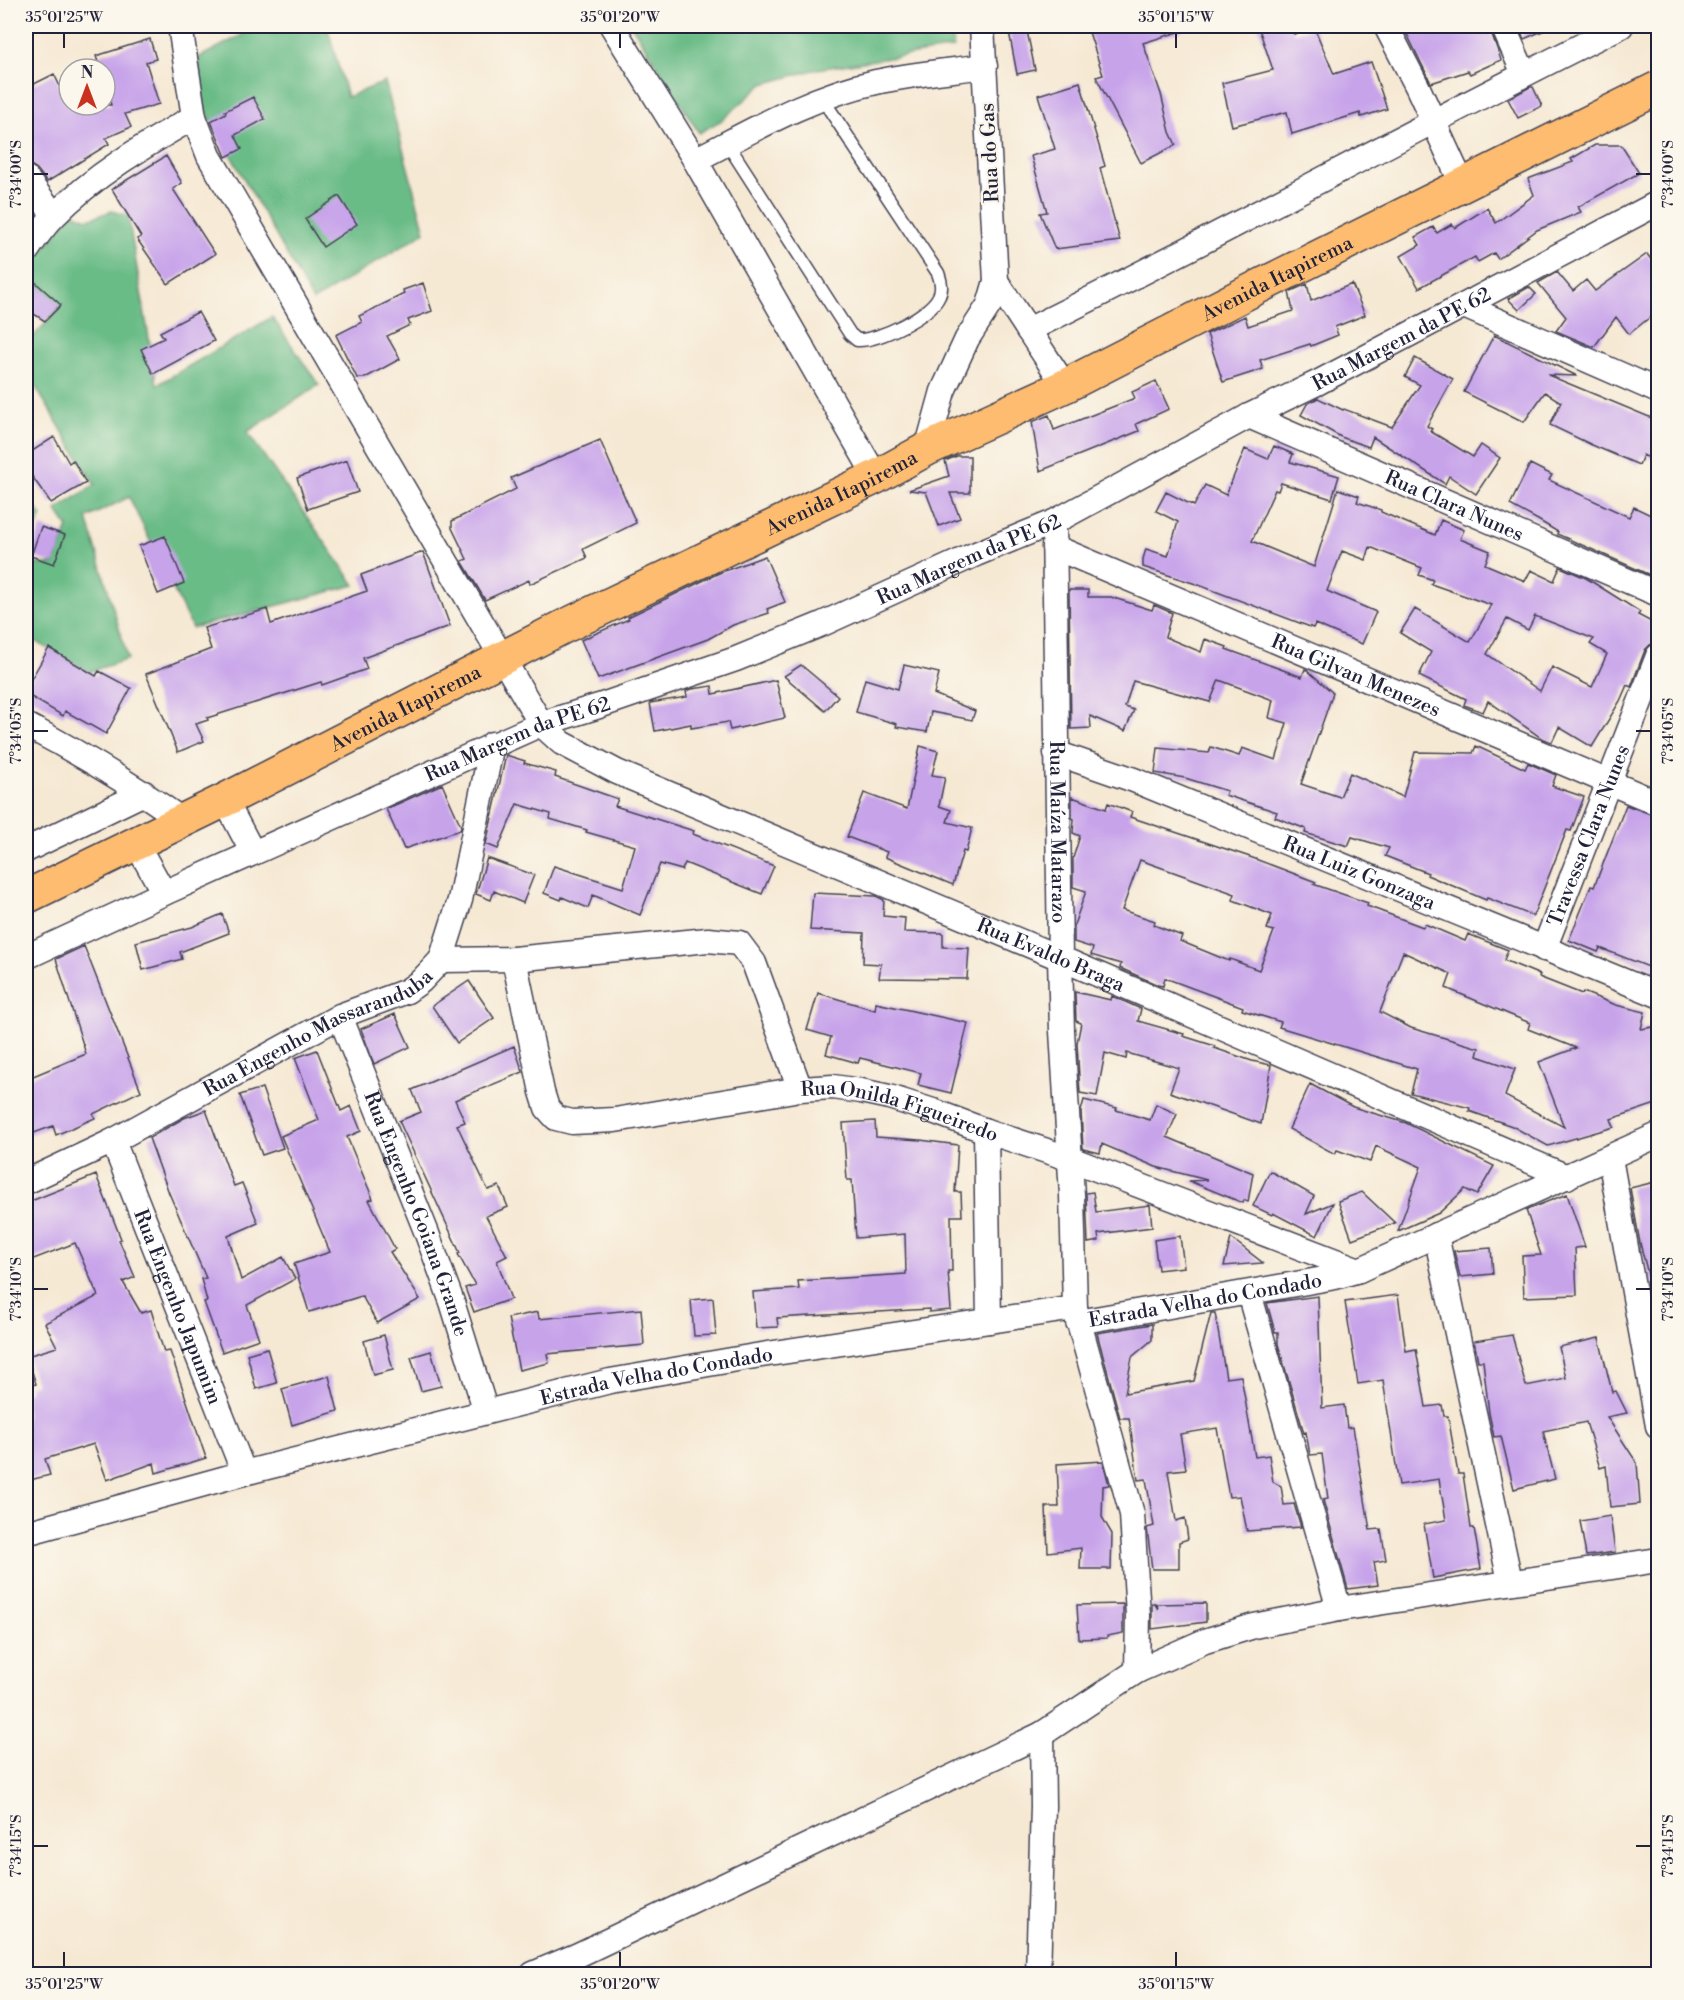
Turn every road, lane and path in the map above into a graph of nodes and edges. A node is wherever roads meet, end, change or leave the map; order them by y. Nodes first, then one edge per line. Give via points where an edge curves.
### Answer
1 (180, 26) edge
2 (612, 26) edge
3 (982, 26) edge
4 (1386, 26) edge
5 (1503, 26) edge
6 (1621, 26) edge
7 (985, 66) junction
8 (1524, 74) junction
9 (1659, 88) edge
10 (822, 98) junction
11 (194, 117) junction
12 (1433, 123) junction
13 (727, 143) junction
14 (695, 160) junction
15 (26, 178) edge
16 (1463, 186) junction
17 (1659, 203) edge
18 (54, 215) junction
19 (26, 252) edge
20 (996, 281) junction
21 (1464, 306) junction
22 (1028, 330) junction
23 (1065, 386) junction
24 (1659, 391) edge
25 (1249, 416) junction
26 (927, 449) junction
27 (876, 477) junction
28 (1054, 522) junction
29 (1054, 547) junction
30 (1659, 594) edge
31 (1659, 656) edge
32 (503, 658) junction
33 (541, 723) junction
34 (26, 725) edge
35 (492, 744) junction
36 (1056, 753) junction
37 (1610, 782) junction
38 (144, 793) junction
39 (225, 800) junction
40 (1659, 803) edge
41 (182, 820) junction
42 (136, 843) junction
43 (26, 850) edge
44 (253, 853) junction
45 (164, 893) junction
46 (26, 897) edge
47 (1544, 949) junction
48 (26, 957) edge
49 (1060, 958) junction
50 (513, 959) junction
51 (441, 960) junction
52 (1659, 995) edge
53 (340, 1016) junction
54 (800, 1089) junction
55 (986, 1131) junction
56 (1659, 1135) edge
57 (113, 1141) junction
58 (1068, 1158) junction
59 (1610, 1158) junction
60 (1567, 1177) junction
61 (26, 1182) edge
62 (1436, 1235) junction
63 (1359, 1270) junction
64 (1249, 1293) junction
65 (1077, 1315) junction
66 (989, 1320) junction
67 (486, 1412) junction
68 (1659, 1426) edge
69 (244, 1473) junction
70 (26, 1533) edge
71 (1659, 1560) edge
72 (1510, 1581) junction
73 (1339, 1609) junction
74 (1137, 1671) junction
75 (1042, 1734) junction
76 (533, 1974) edge
77 (1038, 1974) edge

1 - 11 street, Rua Evaldo Braga
2 - 14 street
3 - 7 street, Rua do Gas
4 - 12 street
5 - 8 street
6 - 8 street
7 - 10 street via 876,82
7 - 20 street, Rua do Gas
8 - 12 street
9 - 16 main road, Avenida Itapirema
10 - 13 street
10 - 13 lane via 941,282 939,296 924,314 875,339 857,340 850,334
11 - 18 street via 136,150
11 - 32 street, Rua Evaldo Braga via 209,156
12 - 16 street
12 - 22 street
13 - 14 street
14 - 27 street
15 - 18 street
16 - 23 main road, Avenida Itapirema
17 - 21 street, Rua Margem da PE 62
18 - 19 street
20 - 22 street
20 - 26 street, Rua do Gas via 989,305 967,339 944,391
21 - 24 street
21 - 25 street, Rua Margem da PE 62
22 - 23 street
23 - 26 main road, Avenida Itapirema
25 - 28 street, Rua Margem da PE 62
25 - 30 street, Rua Clara Nunes
26 - 27 main road, Avenida Itapirema
27 - 32 main road, Avenida Itapirema
28 - 29 street, Rua Maíza Matarazo
28 - 33 street, Rua Margem da PE 62 via 736,658
29 - 36 street, Rua Maíza Matarazo
29 - 37 street, Rua Gilvan Menezes
31 - 37 street, Travessa Clara Nunes
32 - 33 street, Rua Evaldo Braga
32 - 39 main road, Avenida Itapirema
33 - 35 street, Rua Margem da PE 62
33 - 49 street, Rua Evaldo Braga via 562,743 617,772
34 - 38 street
35 - 44 street, Rua Margem da PE 62
35 - 51 street, Rua Engenho Massaranduba via 460,900
36 - 47 street, Rua Luiz Gonzaga via 1134,780
36 - 49 street, Rua Maíza Matarazo
37 - 40 street, Rua Gilvan Menezes
37 - 47 street, Travessa Clara Nunes
38 - 41 street
38 - 43 street
39 - 41 main road, Avenida Itapirema
39 - 44 street
41 - 42 main road, Avenida Itapirema
42 - 45 street
42 - 46 main road, Avenida Itapirema
44 - 45 street, Rua Margem da PE 62
45 - 48 street, Rua Margem da PE 62
47 - 52 street, Rua Luiz Gonzaga
49 - 58 street, Rua Maíza Matarazo
49 - 60 street, Rua Evaldo Braga
50 - 51 street, Rua Onilda Figueiredo
50 - 54 street, Rua Onilda Figueiredo via 708,940 739,943 754,963
50 - 54 street via 542,1092 547,1108 556,1118 572,1122 615,1120
51 - 53 street, Rua Engenho Massaranduba via 407,991
53 - 57 street, Rua Engenho Massaranduba
53 - 67 street, Rua Engenho Goiana Grande via 448,1292
54 - 55 street, Rua Onilda Figueiredo via 833,1087 889,1097
55 - 58 street, Rua Onilda Figueiredo
55 - 66 street
56 - 59 street, Estrada Velha do Condado
57 - 61 street, Rua Engenho Massaranduba
57 - 69 street, Rua Engenho Japumim
58 - 63 street, Rua Onilda Figueiredo
58 - 65 street, Rua Maíza Matarazo
59 - 60 street, Estrada Velha do Condado
59 - 68 street
60 - 62 street, Estrada Velha do Condado
62 - 63 street, Estrada Velha do Condado
62 - 72 street
63 - 64 street, Estrada Velha do Condado
64 - 65 street, Estrada Velha do Condado
64 - 73 street
65 - 66 street, Estrada Velha do Condado
65 - 74 street, Estrada Velha do Condado via 1132,1514
66 - 67 street, Estrada Velha do Condado via 682,1367
67 - 69 street, Estrada Velha do Condado
69 - 70 street, Estrada Velha do Condado
71 - 72 street
72 - 73 street
73 - 74 street via 1254,1626 1205,1641
74 - 75 street
75 - 76 street
75 - 77 street

